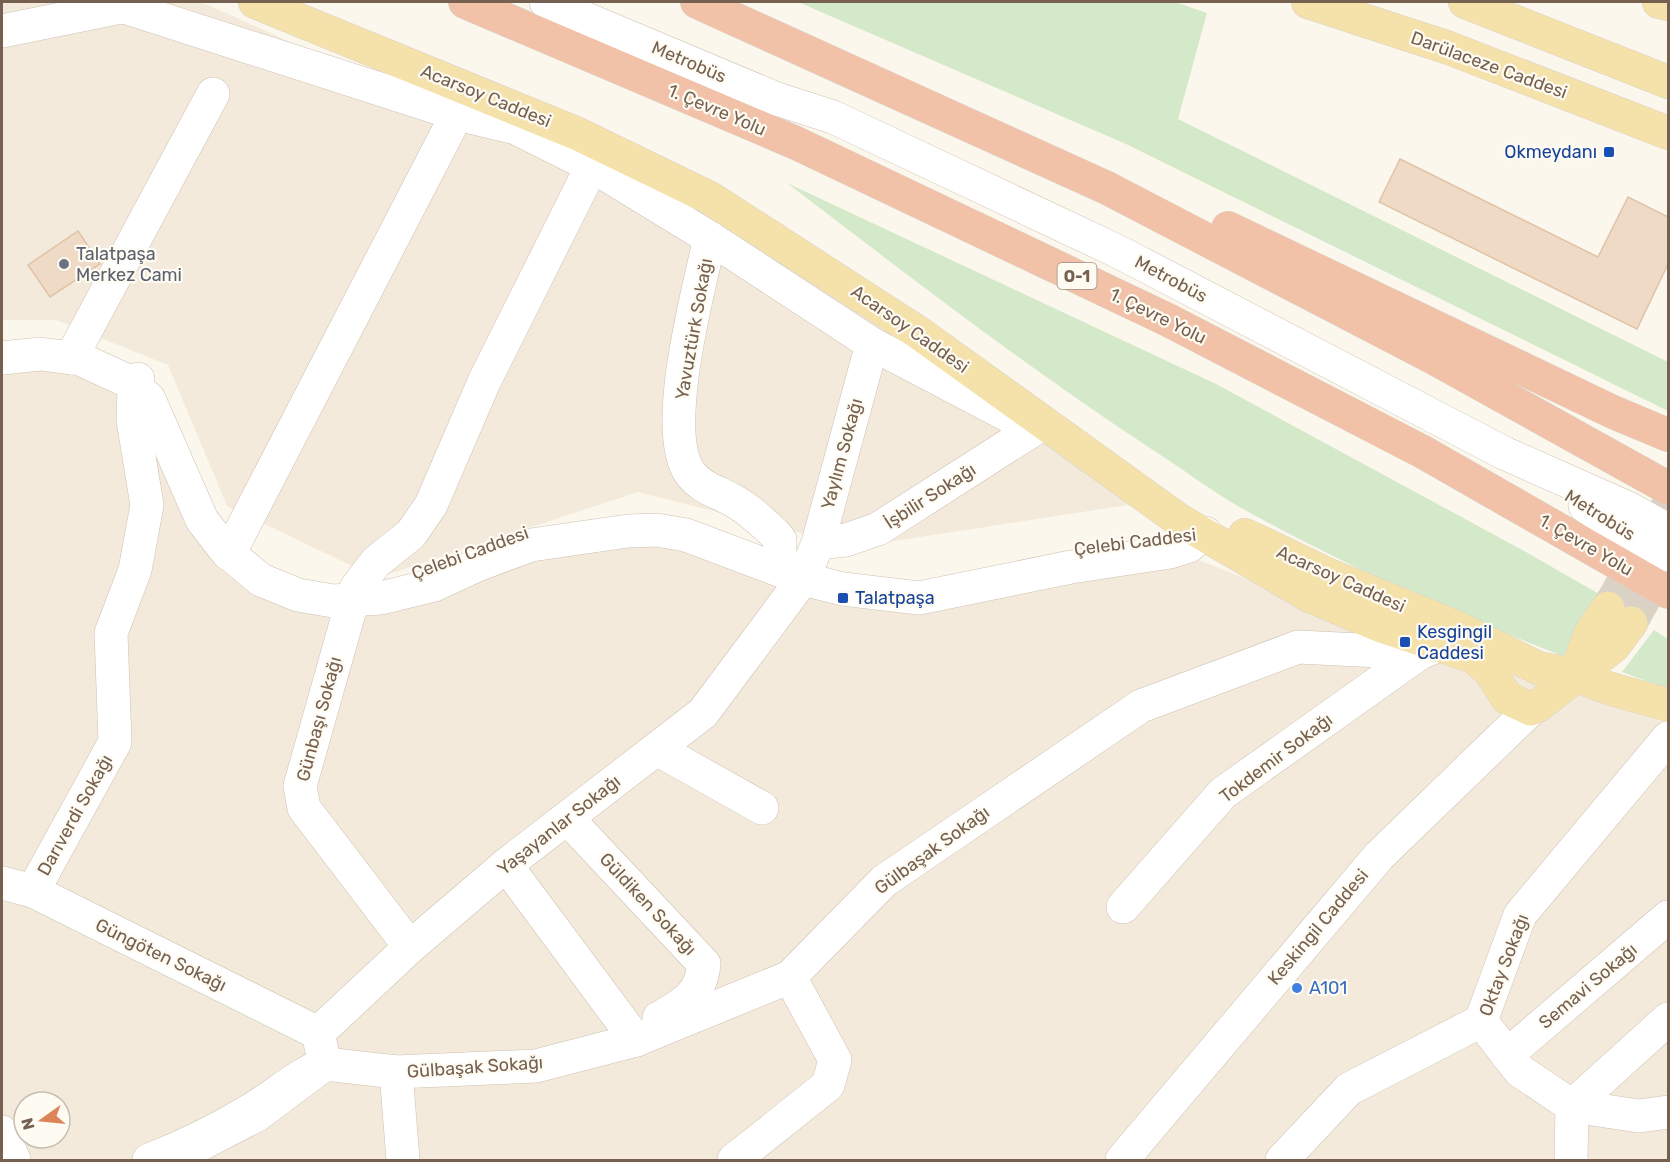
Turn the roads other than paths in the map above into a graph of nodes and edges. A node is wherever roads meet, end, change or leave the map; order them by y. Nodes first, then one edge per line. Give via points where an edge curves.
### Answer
1 (255, 2) edge
2 (306, 2) edge
3 (465, 2) edge
4 (546, 2) edge
5 (602, 2) edge
6 (697, 2) edge
7 (1308, 2) edge
8 (1465, 2) edge
9 (1659, 2) edge
10 (115, 4) edge
11 (1668, 4) edge
12 (2, 30) edge
13 (1668, 82) edge
14 (213, 94) dead end
15 (457, 114) junction
16 (833, 117) junction
17 (1668, 133) edge
18 (569, 142) junction
19 (592, 166) junction
20 (1107, 188) junction
21 (710, 238) junction
22 (2, 344) edge
23 (872, 344) junction
24 (75, 352) junction
25 (2, 358) edge
26 (137, 380) junction
27 (1613, 412) junction
28 (1668, 435) edge
29 (1668, 445) edge
30 (1504, 453) junction
31 (1668, 488) edge
32 (1212, 526) junction
33 (1668, 530) edge
34 (232, 548) junction
35 (780, 552) junction
36 (1668, 555) edge
37 (811, 562) junction
38 (1668, 592) edge
39 (354, 594) junction
40 (1619, 616) tunnel mouth
41 (1430, 649) junction
42 (1554, 692) junction
43 (1668, 705) edge
44 (1668, 722) edge
45 (1668, 738) edge
46 (657, 749) junction
47 (762, 808) dead end
48 (567, 818) junction
49 (506, 865) junction
50 (2, 883) edge
51 (33, 891) junction
52 (1123, 908) dead end
53 (1668, 917) edge
54 (410, 947) junction
55 (790, 977) junction
56 (1668, 1019) edge
57 (1481, 1021) junction
58 (318, 1033) junction
59 (633, 1037) junction
60 (1506, 1055) junction
61 (325, 1064) junction
62 (396, 1072) junction
63 (1572, 1106) junction
64 (1668, 1112) edge
65 (2, 1132) edge
66 (14, 1161) edge
67 (149, 1161) edge
68 (170, 1161) edge
69 (403, 1161) edge
70 (734, 1161) edge
71 (1122, 1161) edge
72 (1282, 1161) edge
73 (1571, 1161) edge

1 - 18 main road, Acarsoy Caddesi
2 - 32 main road, Acarsoy Caddesi via 533,93 681,162 774,212 906,298 1190,503
3 - 38 highway, 1. Çevre Yolu / O-1 via 796,143 1168,320 1424,452
4 - 16 street, Metrobüs via 777,99
5 - 16 street, Metrobüs via 789,87
6 - 20 highway
7 - 17 main road, Darülaceze Caddesi via 1449,48
8 - 13 main road
9 - 11 main road
10 - 12 street
10 - 15 street
14 - 24 street
15 - 18 street
15 - 34 street
16 - 30 street, Metrobüs via 1119,252
18 - 19 street
18 - 32 main road, Acarsoy Caddesi via 710,198 919,333 1179,520
19 - 21 street
19 - 39 street via 484,382 431,505 411,534 376,562
20 - 27 highway via 1171,206 1237,231
20 - 31 highway via 1422,352
21 - 23 street
21 - 35 street, Yavuztürk Sokağı via 683,370 678,433 689,471 704,487 733,500 775,534 780,540
22 - 24 street, Çelebi Caddesi via 45,337
23 - 37 street, Yaylım Sokağı
23 - 37 street, İşbilir Sokağı via 1034,429 878,529 846,540
24 - 25 street, Çelebi Caddesi
24 - 26 street, Çelebi Caddesi via 80,360
26 - 34 street, Çelebi Caddesi via 169,404
26 - 51 street, Darıverdi Sokağı via 133,420 147,505 135,570 111,633 116,742
27 - 28 highway
27 - 29 highway
30 - 33 street, Metrobüs
30 - 36 street, Metrobüs via 1623,531
32 - 37 street, Çelebi Caddesi via 1033,554 939,574 868,574 836,571
32 - 41 main road, Acarsoy Caddesi via 1310,596
32 - 42 main road, Acarsoy Caddesi via 1456,627 1538,668
34 - 39 street, Çelebi Caddesi via 261,580 298,595 333,601
35 - 37 street, Çelebi Caddesi
35 - 39 street, Çelebi Caddesi via 715,527 651,513 615,514 538,528 489,543
37 - 39 street, Çelebi Caddesi via 687,535 628,531 531,545 434,585 381,598
37 - 46 street, Yaşayanlar Sokağı via 703,713
39 - 54 street, Günbaşı Sokağı via 300,786 304,808
40 - 42 main road via 1614,646
41 - 42 main road, Acarsoy Caddesi via 1474,657 1490,671 1506,698
41 - 52 street, Tokdemir Sokağı via 1223,794
41 - 55 street, Gülbaşak Sokağı via 1298,646 1141,706 884,881
42 - 43 main road via 1608,688
42 - 44 main road
42 - 71 street, Keskingil Caddesi via 1379,856
45 - 57 street, Oktay Sokağı via 1520,915
46 - 47 street
46 - 48 street, Yaşayanlar Sokağı
48 - 49 street, Yaşayanlar Sokağı
48 - 59 street, Güldiken Sokağı via 704,964 702,982 683,1005
49 - 54 street, Yaşayanlar Sokağı
49 - 59 street
50 - 51 street, Güngöten Sokağı
51 - 58 street, Güngöten Sokağı
53 - 60 street, Semavi Sokağı
54 - 58 street, Yaşayanlar Sokağı
55 - 59 street, Gülbaşak Sokağı
55 - 70 street via 835,1060 828,1085
56 - 63 street
57 - 60 street, Oktay Sokağı
57 - 72 street via 1349,1089
58 - 61 street
59 - 62 street, Gülbaşak Sokağı via 536,1066
60 - 63 street, Oktay Sokağı via 1520,1071
61 - 62 street, Gülbaşak Sokağı
61 - 67 street via 305,1072 253,1108
61 - 68 street via 257,1115
62 - 69 street, Gülbaşak Sokağı
63 - 64 street, Oktay Sokağı via 1639,1116
63 - 73 street
65 - 66 street

